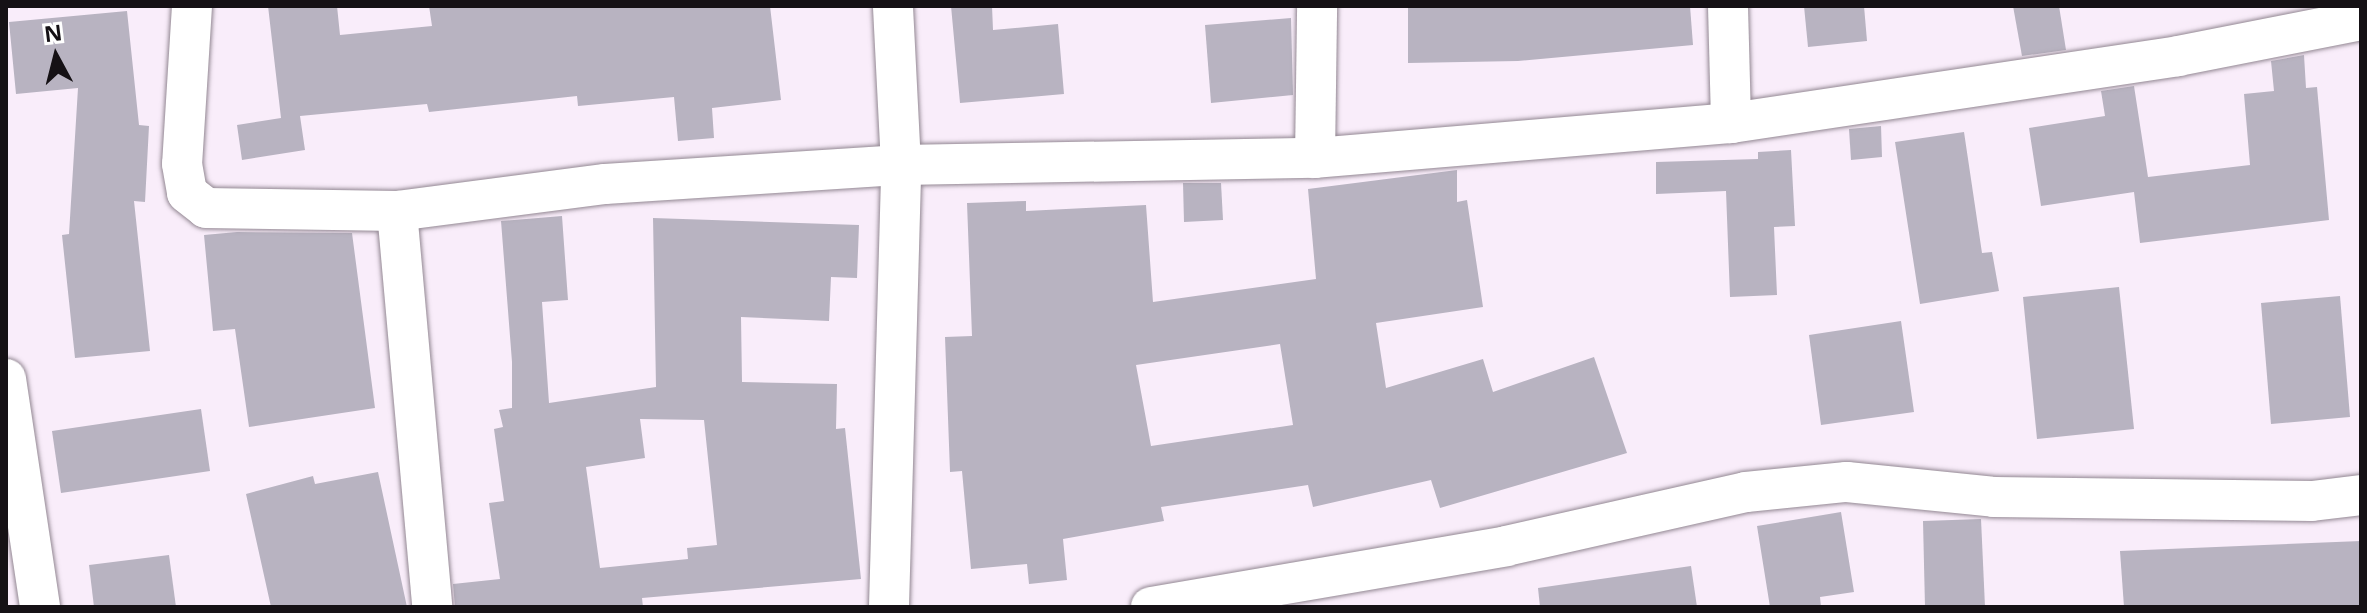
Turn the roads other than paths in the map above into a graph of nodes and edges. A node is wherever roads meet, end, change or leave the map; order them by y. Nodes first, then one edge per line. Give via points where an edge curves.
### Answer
1 (192, 6) edge
2 (893, 6) edge
3 (1317, 6) edge
4 (1728, 6) edge
5 (2361, 20) edge
6 (1731, 123) junction
7 (1315, 158) junction
8 (901, 165) junction
9 (397, 211) junction
10 (6, 379) edge
11 (9, 421) edge
12 (2361, 495) edge
13 (1292, 593) edge
14 (40, 607) edge
15 (432, 607) edge
16 (889, 607) edge
17 (1151, 607) edge

1 - 9 street via 182,164 187,193 206,208
2 - 8 street
3 - 7 street
4 - 6 street
5 - 6 street via 2178,56
6 - 7 street
7 - 8 street
8 - 9 street via 605,184
8 - 16 street
9 - 15 street
10 - 11 street
11 - 14 street
12 - 13 street via 2312,501 1994,497 1847,482 1746,492
13 - 17 street

